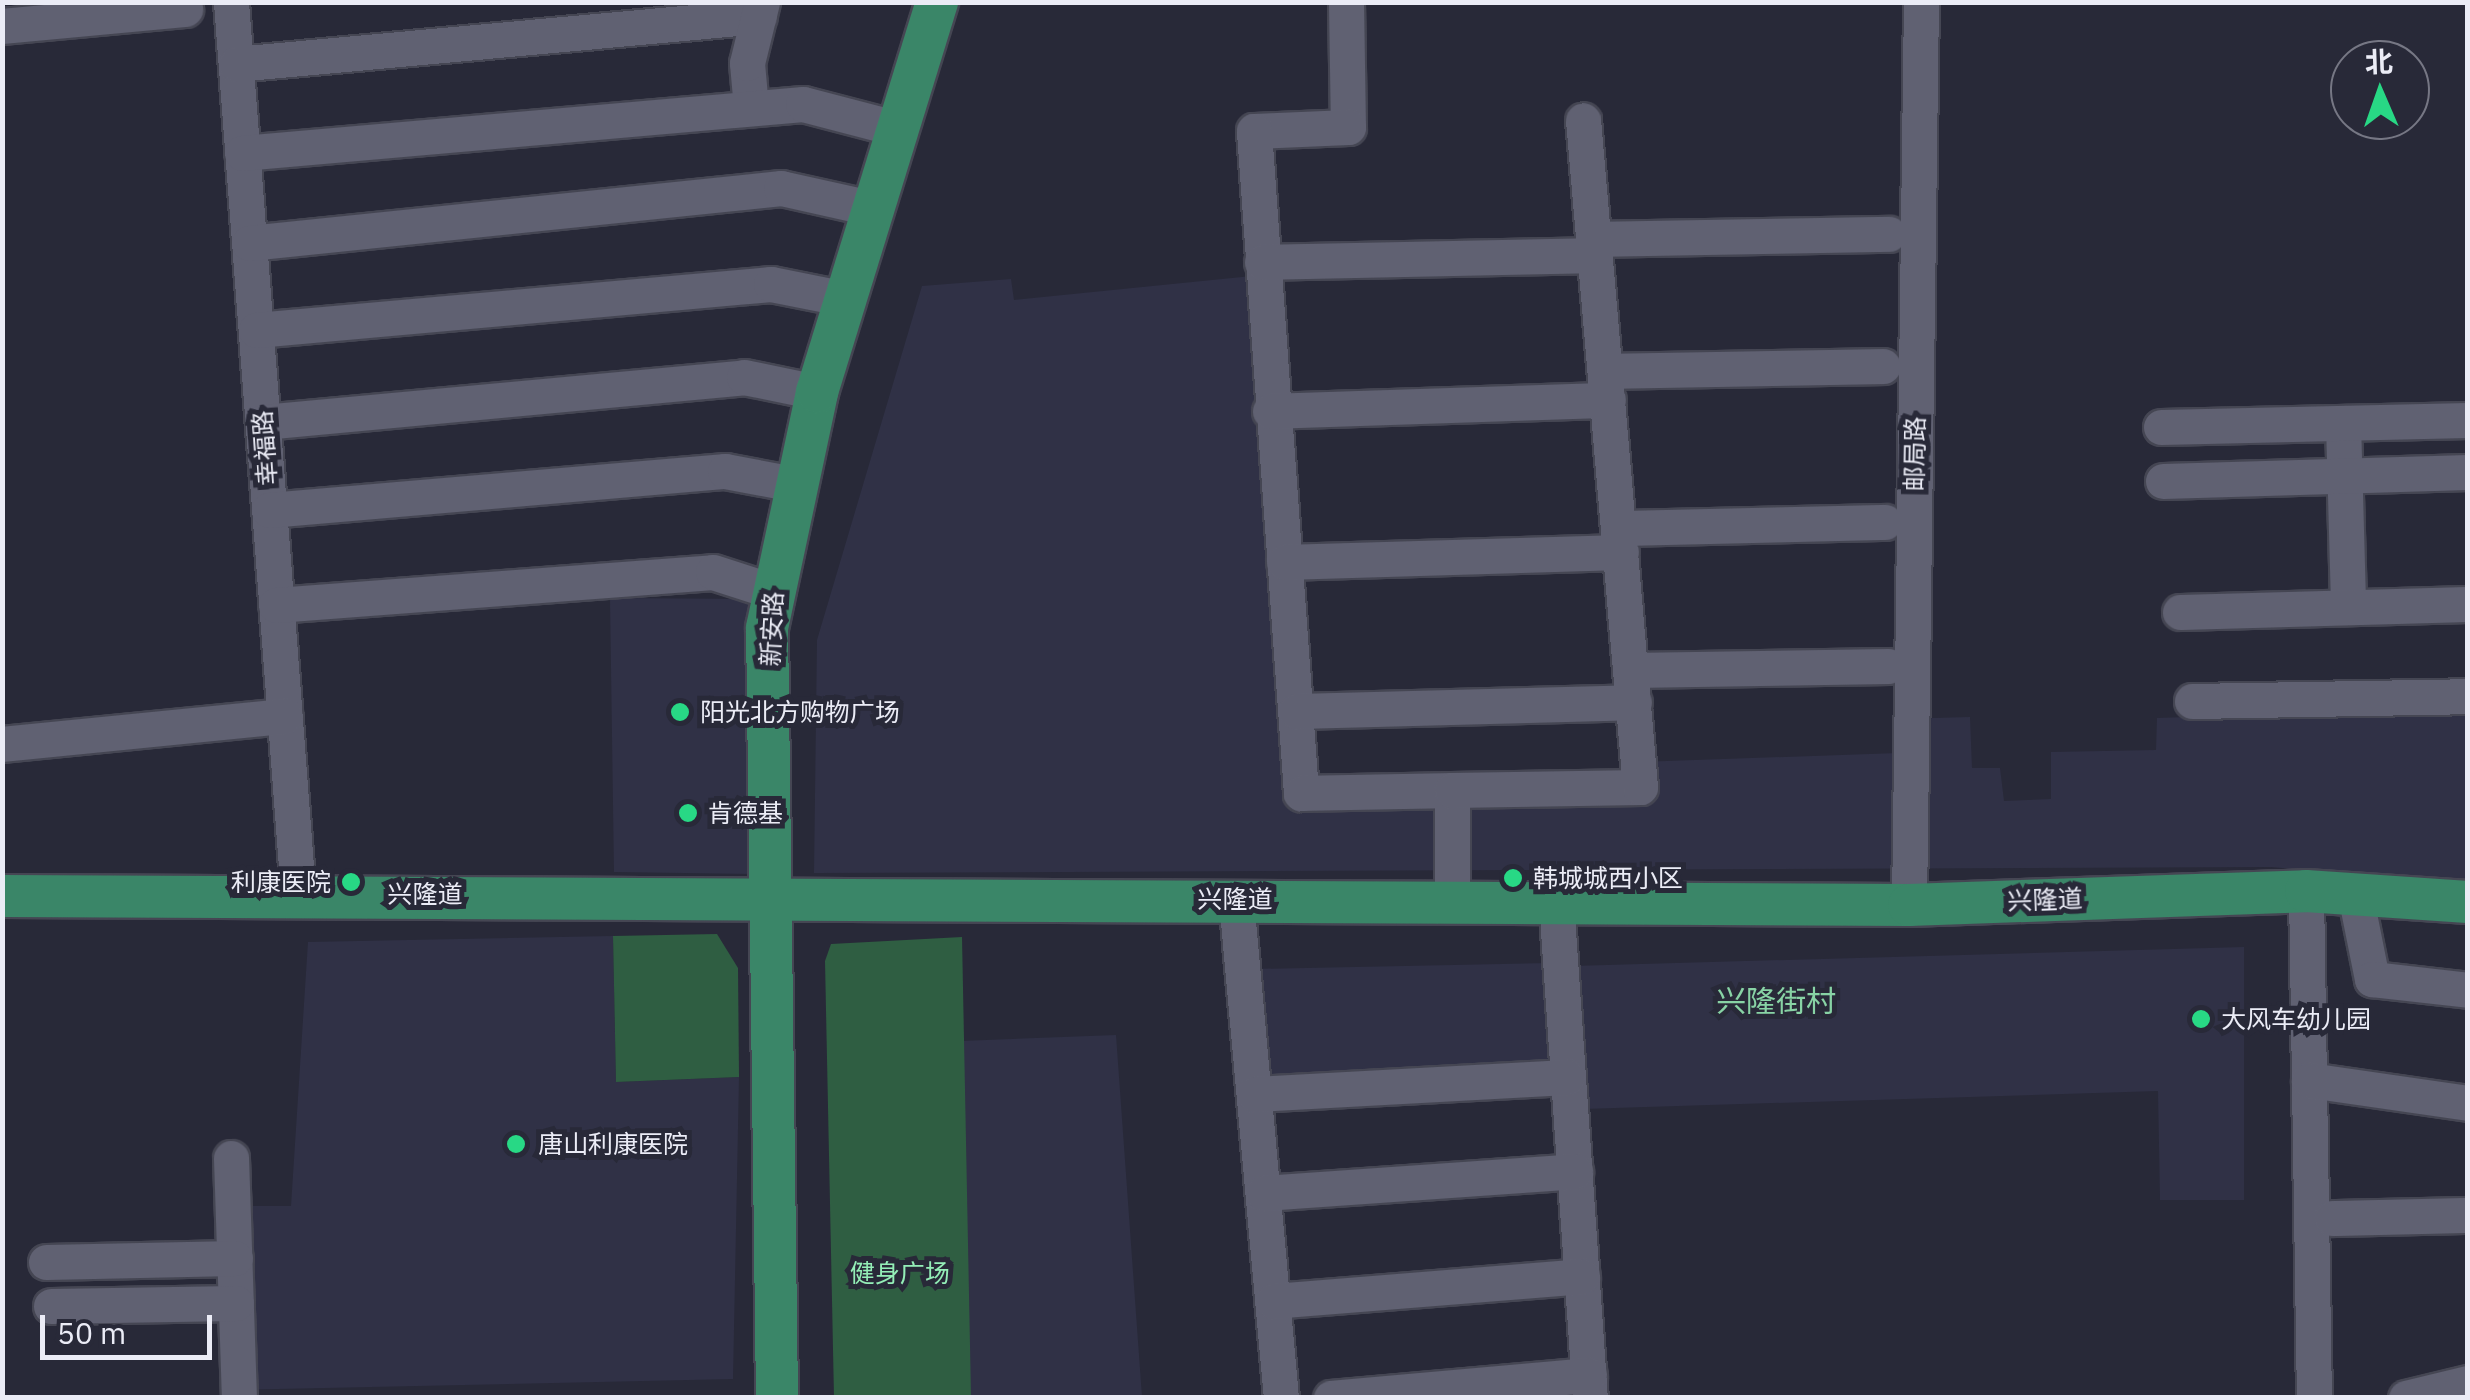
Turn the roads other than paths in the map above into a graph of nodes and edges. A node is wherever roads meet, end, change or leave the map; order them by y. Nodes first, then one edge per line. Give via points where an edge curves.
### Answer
1 (231, 2) edge
2 (936, 2) edge
3 (954, 2) edge
4 (1346, 2) edge
5 (1921, 2) edge
6 (185, 9) dead end
7 (761, 9) edge
8 (2, 26) edge
9 (236, 64) junction
10 (750, 108) junction
11 (1582, 120) dead end
12 (899, 129) junction
13 (242, 153) junction
14 (875, 209) junction
15 (1889, 234) dead end
16 (249, 243) junction
17 (1594, 247) junction
18 (1262, 262) junction
19 (846, 300) junction
20 (256, 330) junction
21 (1882, 366) dead end
22 (1606, 386) junction
23 (818, 392) junction
24 (1270, 410) junction
25 (2468, 420) edge
26 (262, 422) junction
27 (2344, 423) junction
28 (2162, 427) dead end
29 (2468, 472) edge
30 (2345, 476) junction
31 (2163, 481) dead end
32 (794, 484) junction
33 (269, 510) junction
34 (1885, 522) dead end
35 (1620, 540) junction
36 (1284, 562) junction
37 (772, 591) junction
38 (2468, 604) edge
39 (276, 605) junction
40 (2348, 607) junction
41 (2180, 612) dead end
42 (1888, 666) dead end
43 (1633, 686) junction
44 (2468, 696) edge
45 (2192, 701) dead end
46 (1296, 711) junction
47 (285, 716) junction
48 (2, 744) edge
49 (1452, 790) junction
50 (2306, 891) junction
51 (298, 893) junction
52 (2355, 894) junction
53 (2, 896) edge
54 (784, 896) junction
55 (1236, 899) junction
56 (1452, 900) junction
57 (1556, 901) junction
58 (2468, 902) edge
59 (1908, 905) junction
60 (2468, 990) edge
61 (1568, 1077) junction
62 (2309, 1080) junction
63 (1254, 1094) junction
64 (2468, 1103) edge
65 (231, 1158) dead end
66 (1574, 1171) junction
67 (1263, 1193) junction
68 (2468, 1215) edge
69 (2332, 1218) dead end
70 (234, 1258) junction
71 (46, 1262) dead end
72 (1582, 1276) junction
73 (1272, 1301) junction
74 (236, 1303) junction
75 (50, 1306) dead end
76 (2468, 1383) edge
77 (1589, 1386) edge
78 (240, 1398) edge
79 (778, 1398) edge
80 (793, 1398) edge
81 (1281, 1398) edge
82 (1331, 1398) edge
83 (2314, 1398) edge
84 (2406, 1398) edge

1 - 9 street, 幸福路
2 - 12 main road, 新安路
3 - 54 main road, 新安路 via 790,590
4 - 18 street via 1348,127 1254,132
5 - 59 street, 邮局路
6 - 8 street
7 - 9 street
7 - 10 street via 747,63
9 - 13 street, 幸福路
10 - 12 street via 803,104
10 - 13 street
11 - 17 street
12 - 14 main road, 新安路
13 - 16 street, 幸福路
14 - 16 street via 781,188
14 - 19 main road, 新安路
15 - 17 street
16 - 20 street, 幸福路
17 - 18 street
17 - 22 street
18 - 24 street
19 - 20 street via 771,284
19 - 23 main road, 新安路
20 - 26 street, 幸福路
21 - 22 street
22 - 24 street
22 - 35 street
23 - 26 street via 744,376
23 - 32 main road, 新安路
24 - 36 street
25 - 27 street
26 - 33 street, 幸福路
27 - 28 street
27 - 30 street
29 - 30 street
30 - 31 street
30 - 40 street
32 - 33 street via 725,470
32 - 37 main road, 新安路
33 - 39 street, 幸福路
34 - 35 street
35 - 36 street
35 - 43 street
36 - 46 street
37 - 39 street via 713,572
37 - 54 main road, 新安路
38 - 40 street
39 - 47 street, 幸福路
40 - 41 street
42 - 43 street
43 - 46 street
43 - 49 street via 1640,786
44 - 45 street
46 - 49 street via 1301,792
47 - 48 street
47 - 51 street, 幸福路
49 - 56 street
50 - 52 main road, 兴隆道
50 - 59 main road, 兴隆道
50 - 62 street
51 - 53 main road, 兴隆道
51 - 54 main road, 兴隆道
52 - 58 main road, 兴隆道
52 - 60 street via 2372,979
54 - 55 main road, 兴隆道
54 - 79 main road, 新安路
54 - 80 main road, 新安路
55 - 56 main road, 兴隆道
55 - 63 street
56 - 57 main road, 兴隆道
57 - 59 main road, 兴隆道
57 - 61 street
61 - 63 street
61 - 66 street
62 - 64 street
62 - 83 street
63 - 67 street
65 - 70 street
66 - 67 street
66 - 72 street
67 - 73 street
68 - 69 street
70 - 71 street
70 - 74 street
72 - 73 street
72 - 77 street
73 - 81 street
74 - 75 street
74 - 78 street
76 - 84 street
77 - 82 street

